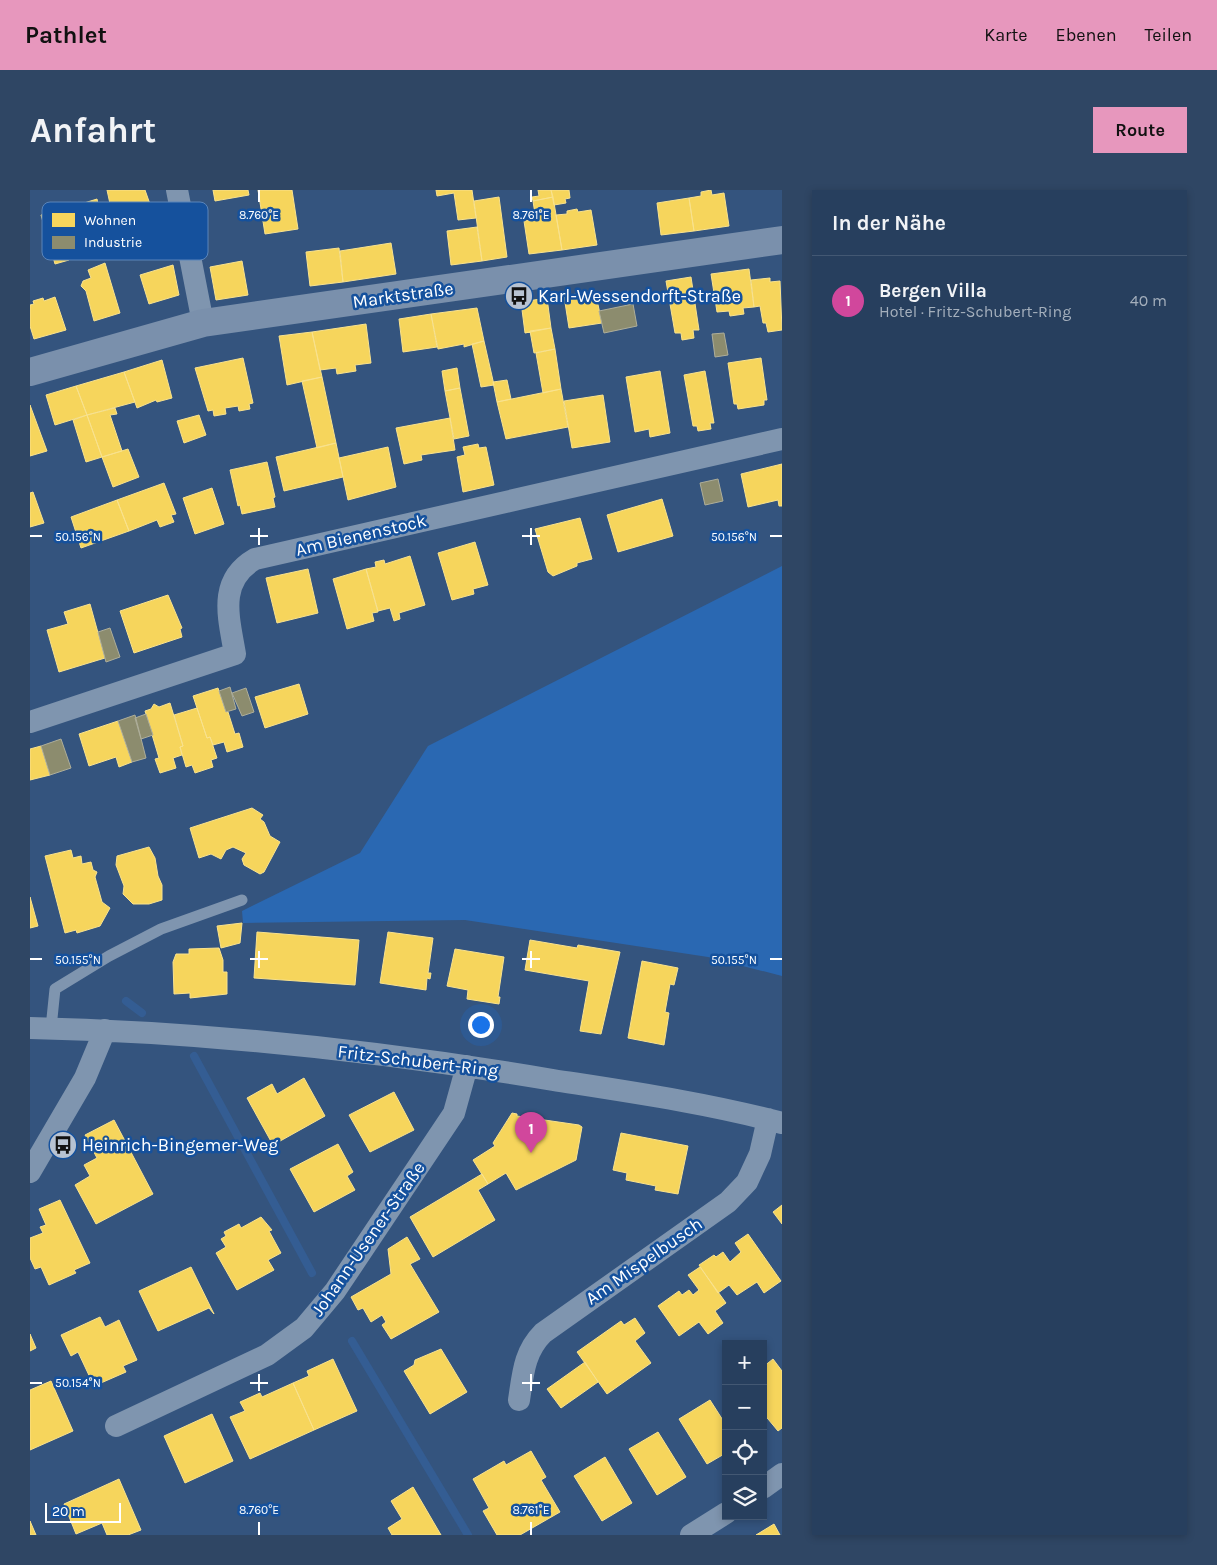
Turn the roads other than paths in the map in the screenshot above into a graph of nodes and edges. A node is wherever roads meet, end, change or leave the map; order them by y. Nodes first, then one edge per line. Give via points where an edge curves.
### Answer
1 (782, 240) edge
2 (190, 260) edge
3 (203, 323) junction
4 (30, 372) edge
5 (782, 439) edge
6 (30, 722) edge
7 (242, 900) dead end
8 (40, 1028) edge
9 (105, 1030) junction
10 (467, 1066) junction
11 (775, 1121) edge
12 (30, 1172) edge
13 (519, 1400) dead end
14 (116, 1426) dead end
15 (782, 1474) edge
16 (767, 1485) edge
17 (722, 1516) edge
18 (691, 1535) edge

1 - 3 street, Marktstraße
2 - 3 street
3 - 4 street, Marktstraße
5 - 6 street, Am Bienenstock via 255,559 242,566 231,587 228,608 235,654
7 - 8 lane, Fritz-Schubert-Ring via 161,930 109,956 55,989
8 - 9 street, Fritz-Schubert-Ring
9 - 10 street, Fritz-Schubert-Ring via 281,1044
9 - 12 street via 85,1078
10 - 11 street, Fritz-Schubert-Ring via 644,1094
10 - 14 street, Johann-Usener-Straße via 454,1114 335,1291 304,1328 267,1355
11 - 13 street, Am Mispelbusch via 747,1182 728,1202 535,1340 526,1357
15 - 16 street
17 - 18 street

